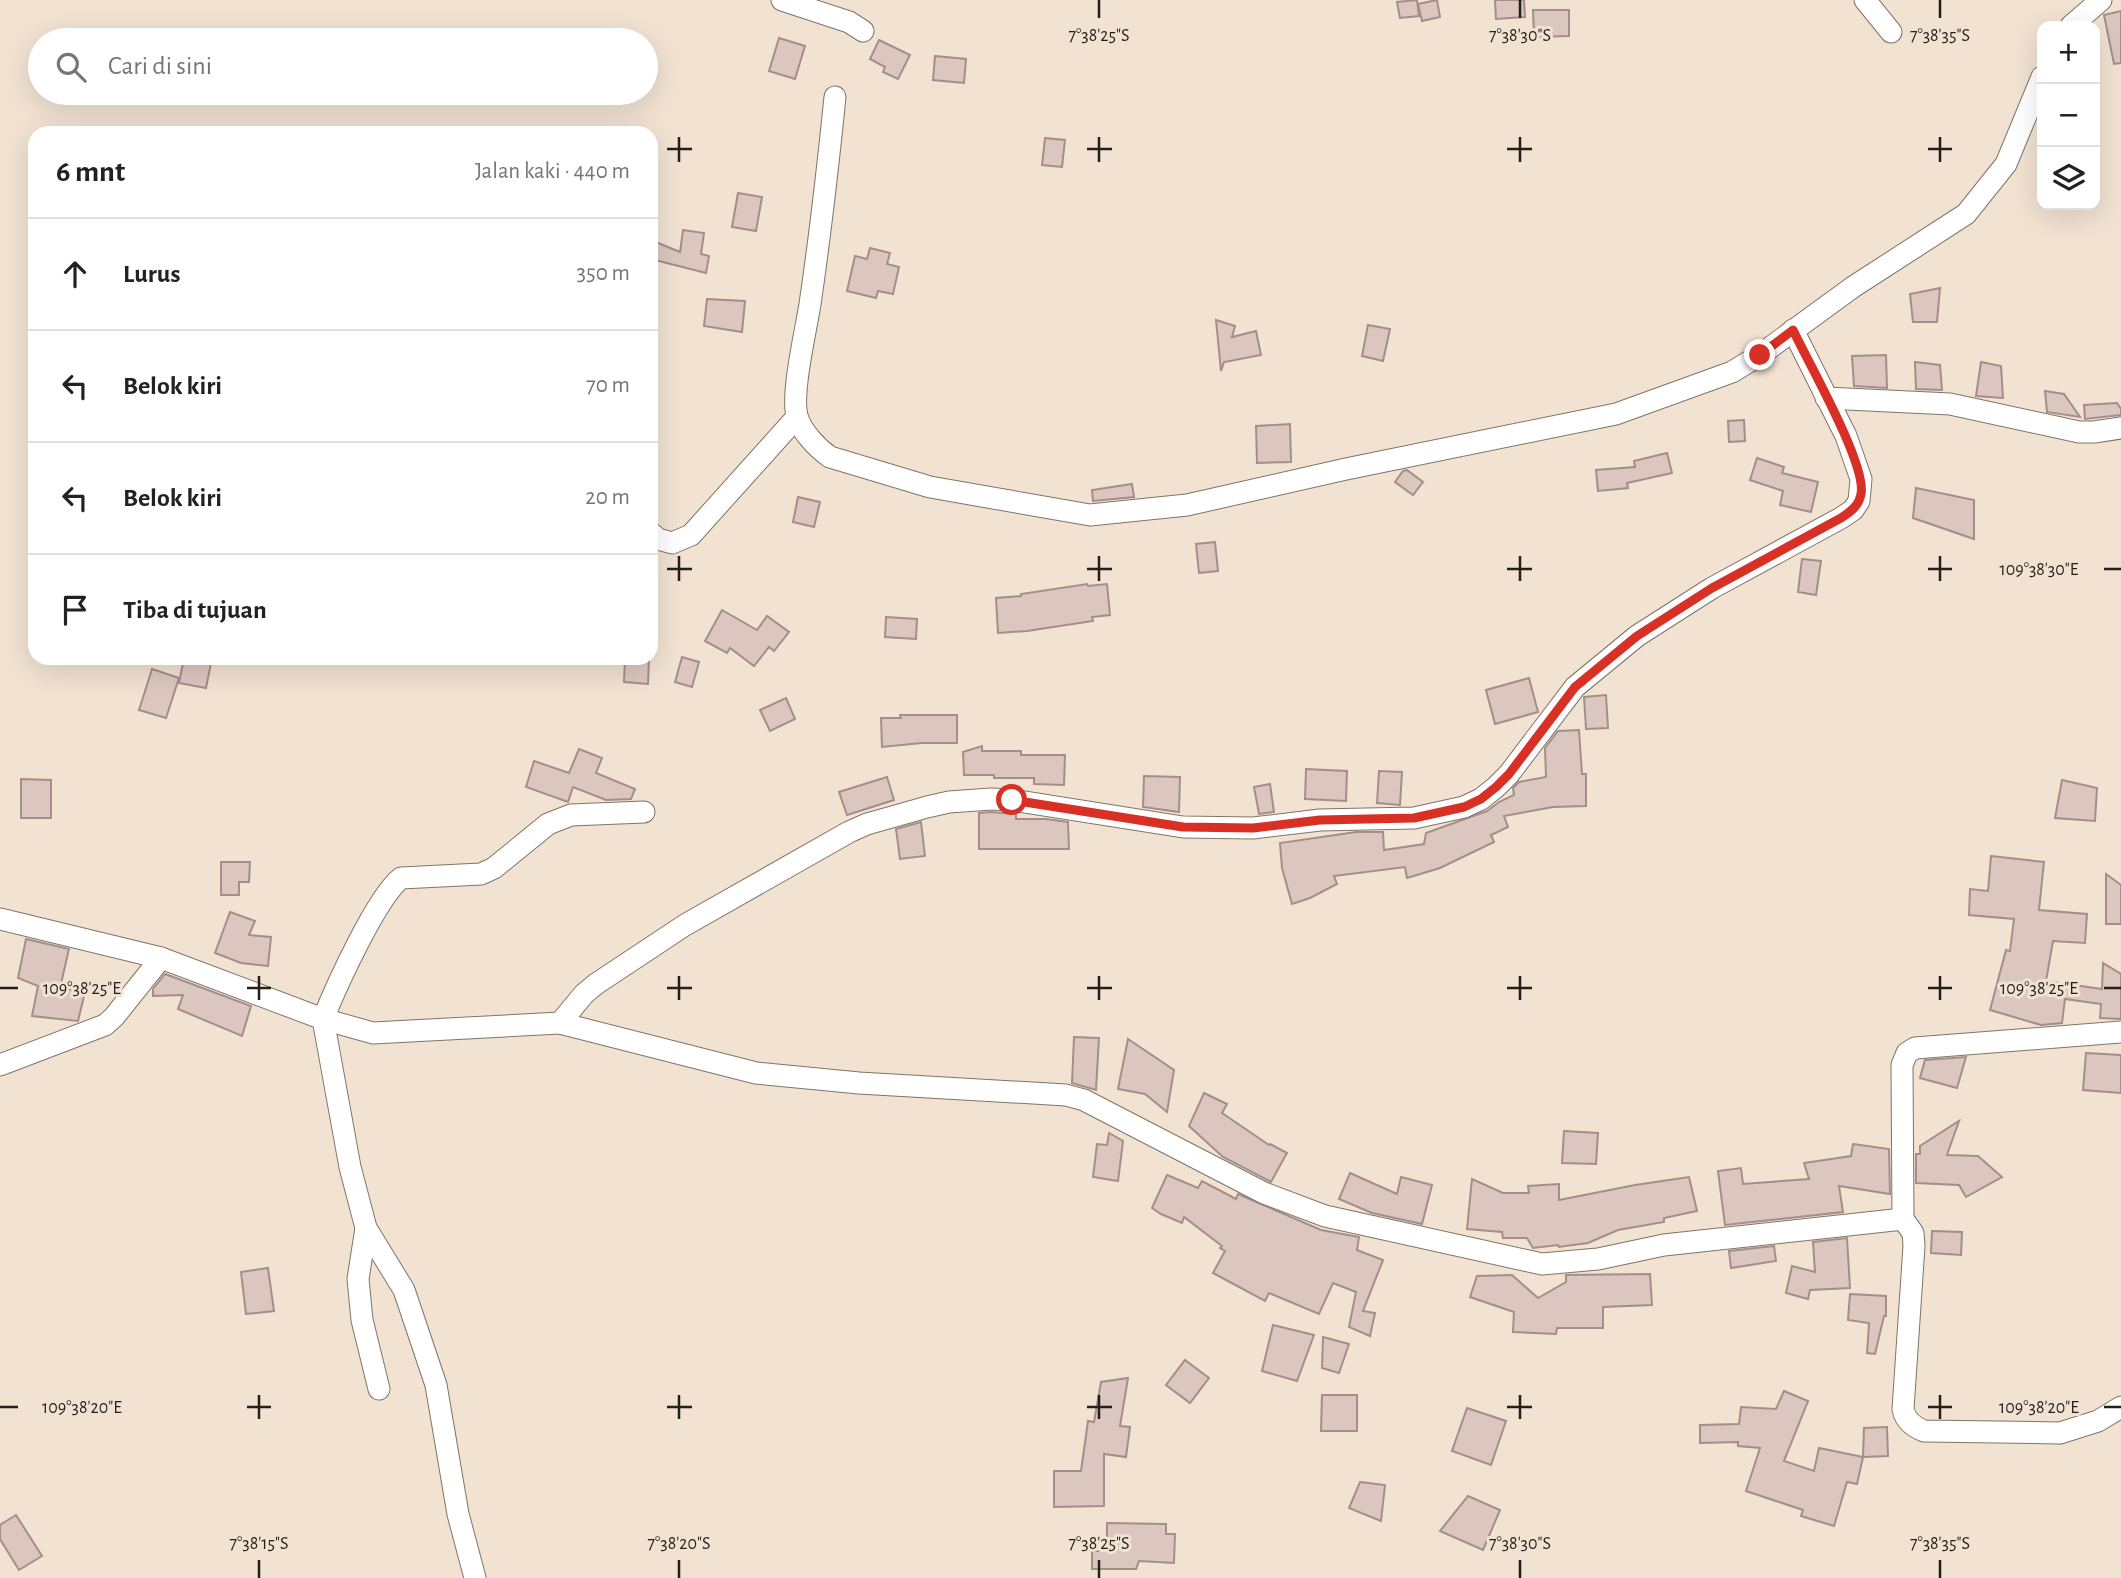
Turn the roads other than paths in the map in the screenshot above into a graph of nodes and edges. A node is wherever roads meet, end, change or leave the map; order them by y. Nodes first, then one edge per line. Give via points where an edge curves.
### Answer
1 (782, 0) edge
2 (1865, 0) edge
3 (2101, 0) edge
4 (2077, 21) edge
5 (863, 31) dead end
6 (1891, 32) dead end
7 (2039, 84) edge
8 (835, 97) dead end
9 (1793, 330) junction
10 (1826, 398) junction
11 (797, 417) junction
12 (2121, 428) edge
13 (658, 539) edge
14 (644, 812) dead end
15 (0, 919) edge
16 (161, 958) junction
17 (323, 1018) junction
18 (560, 1023) junction
19 (2121, 1032) edge
20 (0, 1065) edge
21 (1903, 1219) junction
22 (366, 1228) junction
23 (379, 1389) dead end
24 (2121, 1407) edge
25 (475, 1578) edge

1 - 5 street
2 - 6 street
3 - 4 street
7 - 9 street via 2006,164 1966,214
8 - 11 street
9 - 10 street
9 - 11 street via 1732,372 1616,414 1187,505 1106,514 930,487 830,457 817,447
10 - 12 street via 1950,404 2079,432
10 - 18 street via 1859,471 1862,487 1856,506 1637,636 1575,687 1509,774 1481,799 1414,818 1320,820 1253,828 1183,827 1012,800 927,807 849,832 685,925 596,985
11 - 13 street via 691,535 672,543
14 - 17 street via 571,814 548,824 481,874 401,878 375,913
15 - 16 street
16 - 17 street
16 - 20 street via 105,1025
17 - 18 street via 377,1034
17 - 22 street
18 - 21 street via 757,1073 1074,1097 1264,1193 1325,1216 1542,1264 1598,1259 1664,1245
19 - 21 street via 1910,1050 1902,1065
21 - 24 street via 1913,1233 1914,1247 1903,1409 1916,1428 2060,1433 2098,1421
22 - 23 street via 358,1279 362,1320
22 - 25 street via 404,1290 436,1385 458,1514

